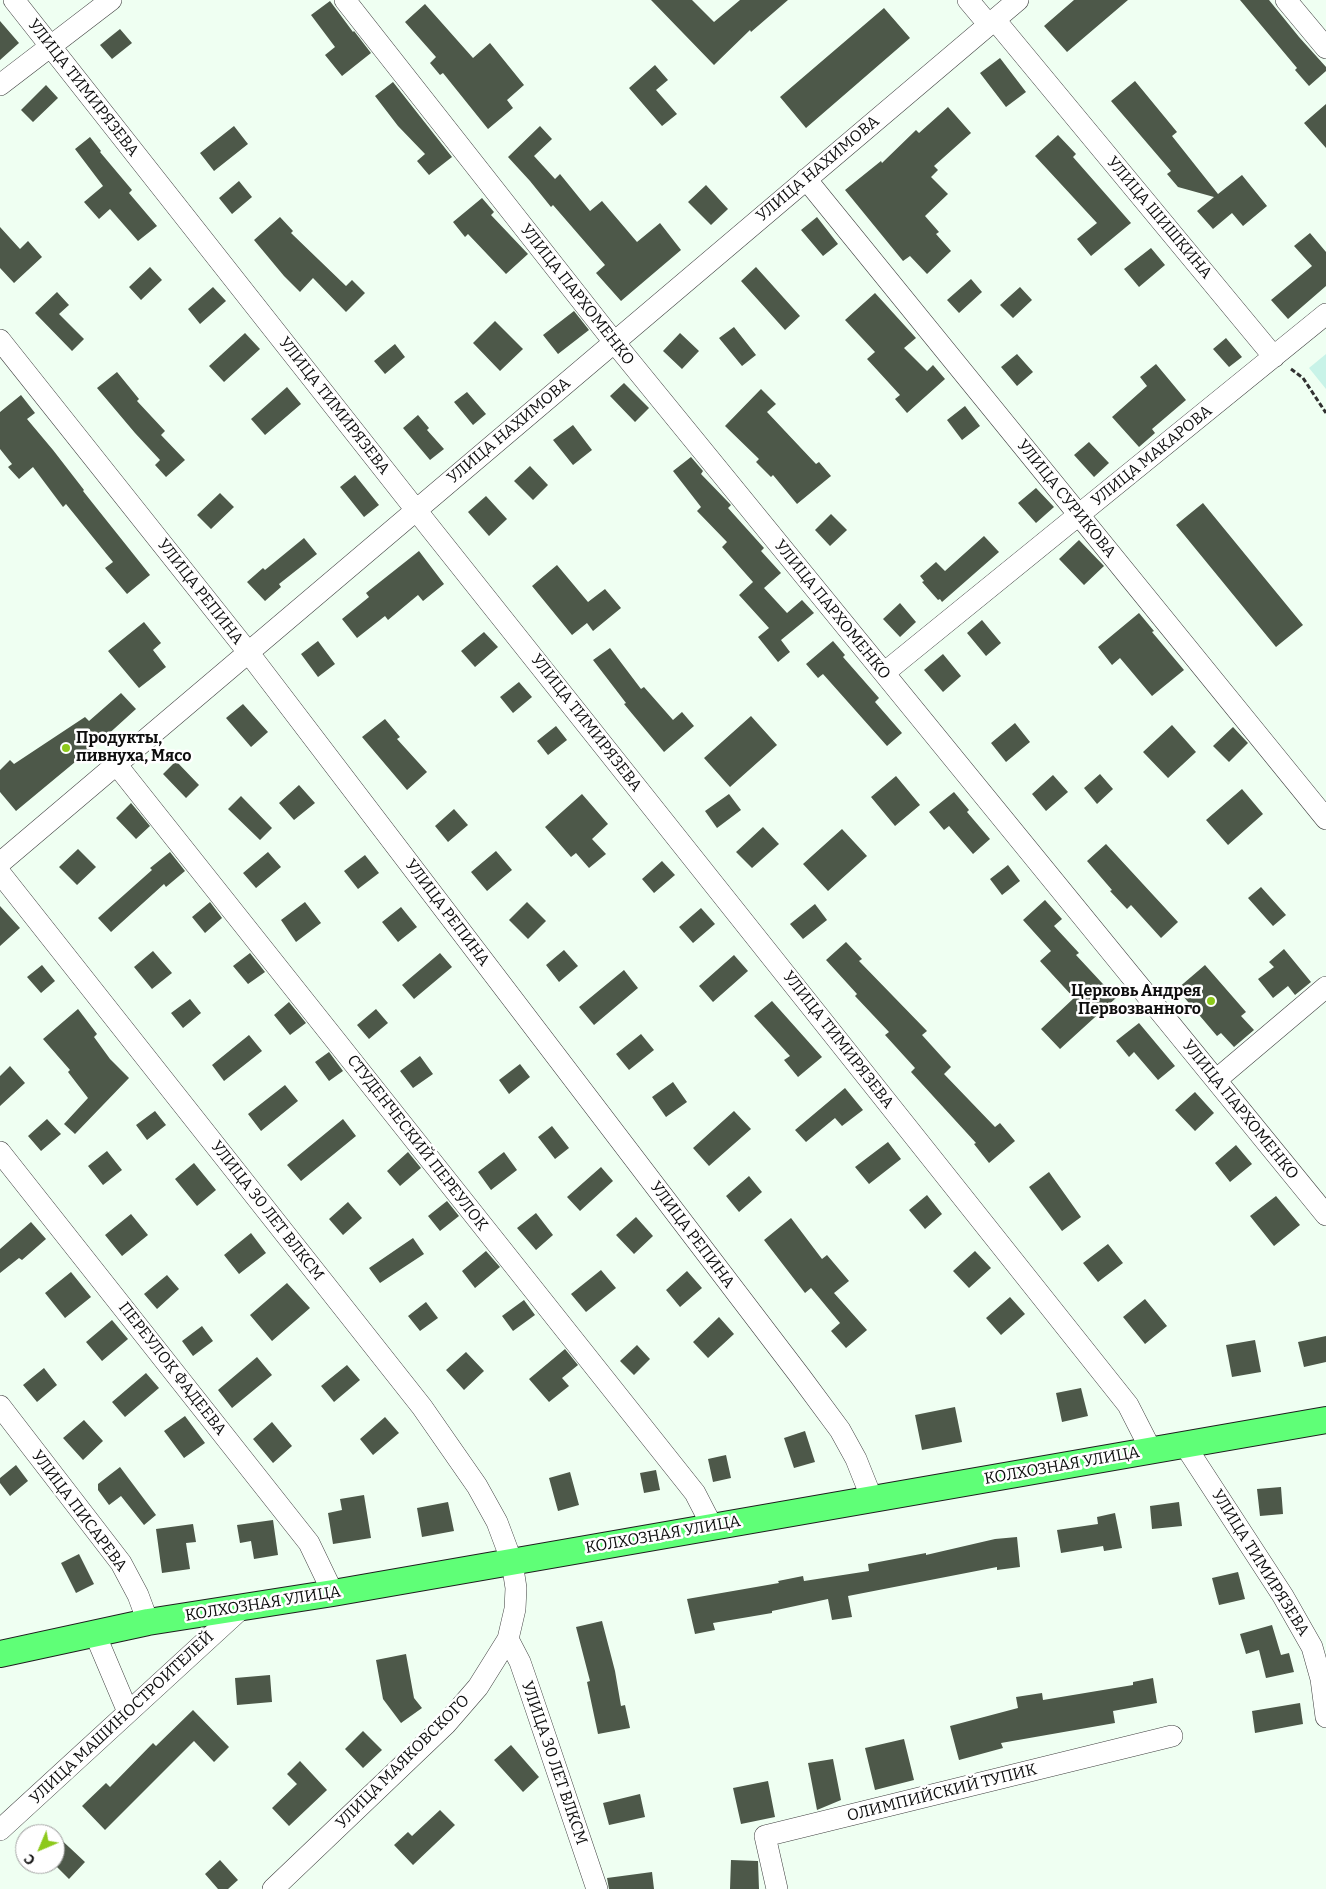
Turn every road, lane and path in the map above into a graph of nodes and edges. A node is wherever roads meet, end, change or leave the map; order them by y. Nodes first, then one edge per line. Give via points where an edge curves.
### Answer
1 (14, 0) edge
2 (112, 0) edge
3 (345, 0) edge
4 (968, 0) edge
5 (1018, 0) edge
6 (1286, 0) edge
7 (992, 22) junction
8 (51, 46) junction
9 (1326, 48) edge
10 (0, 85) edge
11 (806, 179) junction
12 (1326, 314) edge
13 (0, 340) edge
14 (614, 342) junction
15 (1274, 357) junction
16 (1326, 413) edge
17 (416, 510) junction
18 (1079, 515) junction
19 (248, 652) junction
20 (884, 674) junction
21 (116, 764) junction
22 (1326, 818) edge
23 (0, 863) edge
24 (0, 873) edge
25 (1326, 987) edge
26 (1216, 1080) junction
27 (0, 1152) edge
28 (1326, 1215) edge
29 (0, 1406) edge
30 (1326, 1420) edge
31 (1184, 1444) junction
32 (1151, 1450) junction
33 (872, 1499) junction
34 (712, 1526) junction
35 (512, 1562) junction
36 (333, 1593) junction
37 (243, 1607) junction
38 (148, 1622) junction
39 (95, 1634) junction
40 (508, 1639) junction
41 (0, 1654) edge
42 (128, 1712) junction
43 (1326, 1716) edge
44 (1172, 1736) dead end
45 (0, 1830) edge
46 (273, 1889) edge
47 (597, 1889) edge
48 (777, 1889) edge

1 - 8 street, УЛИЦА ТИМИРЯЗЕВА
2 - 8 street
3 - 14 street, УЛИЦА ПАРХОМЕНКО
4 - 7 street, УЛИЦА ШИШКИНА
5 - 7 street, УЛИЦА НАХИМОВА
6 - 9 street
7 - 11 street, УЛИЦА НАХИМОВА
7 - 15 street, УЛИЦА ШИШКИНА
8 - 10 street
8 - 17 street, УЛИЦА ТИМИРЯЗЕВА
11 - 14 street, УЛИЦА НАХИМОВА
11 - 18 street, УЛИЦА СУРИКОВА
12 - 15 street, УЛИЦА МАКАРОВА
13 - 19 street, УЛИЦА РЕПИНА
14 - 17 street, УЛИЦА НАХИМОВА
14 - 20 street, УЛИЦА ПАРХОМЕНКО
15 - 16 path via 1302,378
15 - 18 street, УЛИЦА МАКАРОВА
17 - 19 street, УЛИЦА НАХИМОВА
17 - 32 street, УЛИЦА ТИМИРЯЗЕВА via 1128,1406
18 - 20 street, УЛИЦА МАКАРОВА
18 - 22 street, УЛИЦА СУРИКОВА
19 - 21 street, УЛИЦА НАХИМОВА
19 - 33 street, УЛИЦА РЕПИНА via 840,1430 856,1458
20 - 26 street, УЛИЦА ПАРХОМЕНКО
21 - 23 street, УЛИЦА НАХИМОВА
21 - 34 street, СТУДЕНЧЕСКИЙ ПЕРЕУЛОК via 695,1493
24 - 35 street, УЛИЦА 30 ЛЕТ ВЛКСМ via 422,1408 498,1522
25 - 26 street
26 - 28 street, УЛИЦА ПАРХОМЕНКО
27 - 36 street, ПЕРЕУЛОК ФАДЕЕВА via 309,1543
29 - 38 street, УЛИЦА ПИСАРЕВА via 121,1563
30 - 31 main road, КОЛХОЗНАЯ УЛИЦА
31 - 32 main road, КОЛХОЗНАЯ УЛИЦА
31 - 43 street, УЛИЦА ТИМИРЯЗЕВА via 1283,1596 1312,1647
32 - 33 main road, КОЛХОЗНАЯ УЛИЦА
33 - 34 main road, КОЛХОЗНАЯ УЛИЦА
34 - 35 main road, КОЛХОЗНАЯ УЛИЦА
35 - 36 main road, КОЛХОЗНАЯ УЛИЦА
35 - 40 street, УЛИЦА МАЯКОВСКОГО via 515,1609
36 - 37 main road, КОЛХОЗНАЯ УЛИЦА
37 - 38 main road, КОЛХОЗНАЯ УЛИЦА
37 - 42 street, УЛИЦА МАШИНОСТРОИТЕЛЕЙ
38 - 39 main road, КОЛХОЗНАЯ УЛИЦА
39 - 41 main road, КОЛХОЗНАЯ УЛИЦА
39 - 42 street
40 - 46 street, УЛИЦА МАЯКОВСКОГО via 478,1687 446,1724
40 - 47 street, УЛИЦА 30 ЛЕТ ВЛКСМ via 520,1662
42 - 45 street, УЛИЦА МАШИНОСТРОИТЕЛЕЙ
44 - 48 street, ОЛИМПИЙСКИЙ ТУПИК via 764,1836

